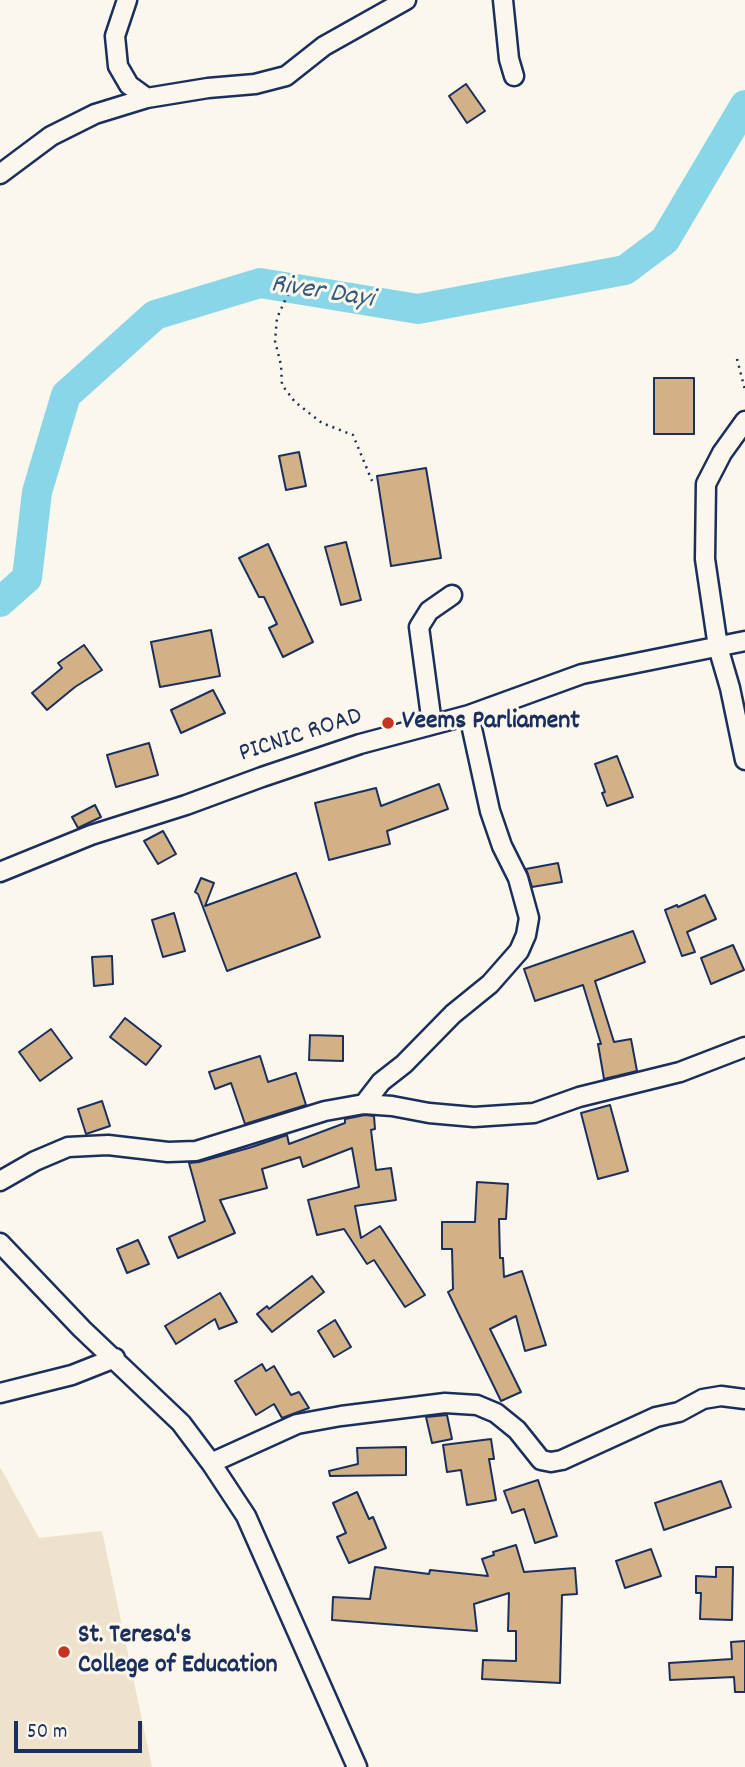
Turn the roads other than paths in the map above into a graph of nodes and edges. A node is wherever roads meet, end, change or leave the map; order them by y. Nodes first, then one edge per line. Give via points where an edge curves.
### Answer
1 (127, 0) edge
2 (406, 0) edge
3 (503, 0) edge
4 (514, 76) dead end
5 (147, 98) junction
6 (0, 174) edge
7 (745, 422) edge
8 (452, 595) dead end
9 (745, 641) edge
10 (718, 647) junction
11 (469, 715) junction
12 (432, 724) junction
13 (745, 760) edge
14 (0, 872) edge
15 (745, 1047) edge
16 (364, 1104) junction
17 (0, 1181) edge
18 (0, 1243) edge
19 (115, 1358) junction
20 (0, 1393) edge
21 (745, 1398) edge
22 (211, 1463) junction
23 (357, 1767) edge

1 - 5 street via 116,36 118,66 129,85
2 - 5 street via 324,46 286,76
3 - 4 street
5 - 6 street via 95,114 51,136
7 - 10 street via 706,485 705,559
8 - 12 street via 429,611 419,627
9 - 10 street, PICNIC ROAD
10 - 11 street, PICNIC ROAD via 582,674
10 - 13 street
11 - 12 street, PICNIC ROAD
11 - 16 street via 491,811 529,918 526,935 498,976 381,1082
12 - 14 street, PICNIC ROAD via 262,776
15 - 16 street via 680,1072 534,1113 474,1117
16 - 17 street via 325,1111 196,1151 68,1147
18 - 19 street
19 - 20 street via 72,1375
19 - 22 street via 181,1423
21 - 22 street via 703,1399 551,1462 541,1460 496,1413 477,1405 445,1403 297,1424
22 - 23 street via 246,1516

